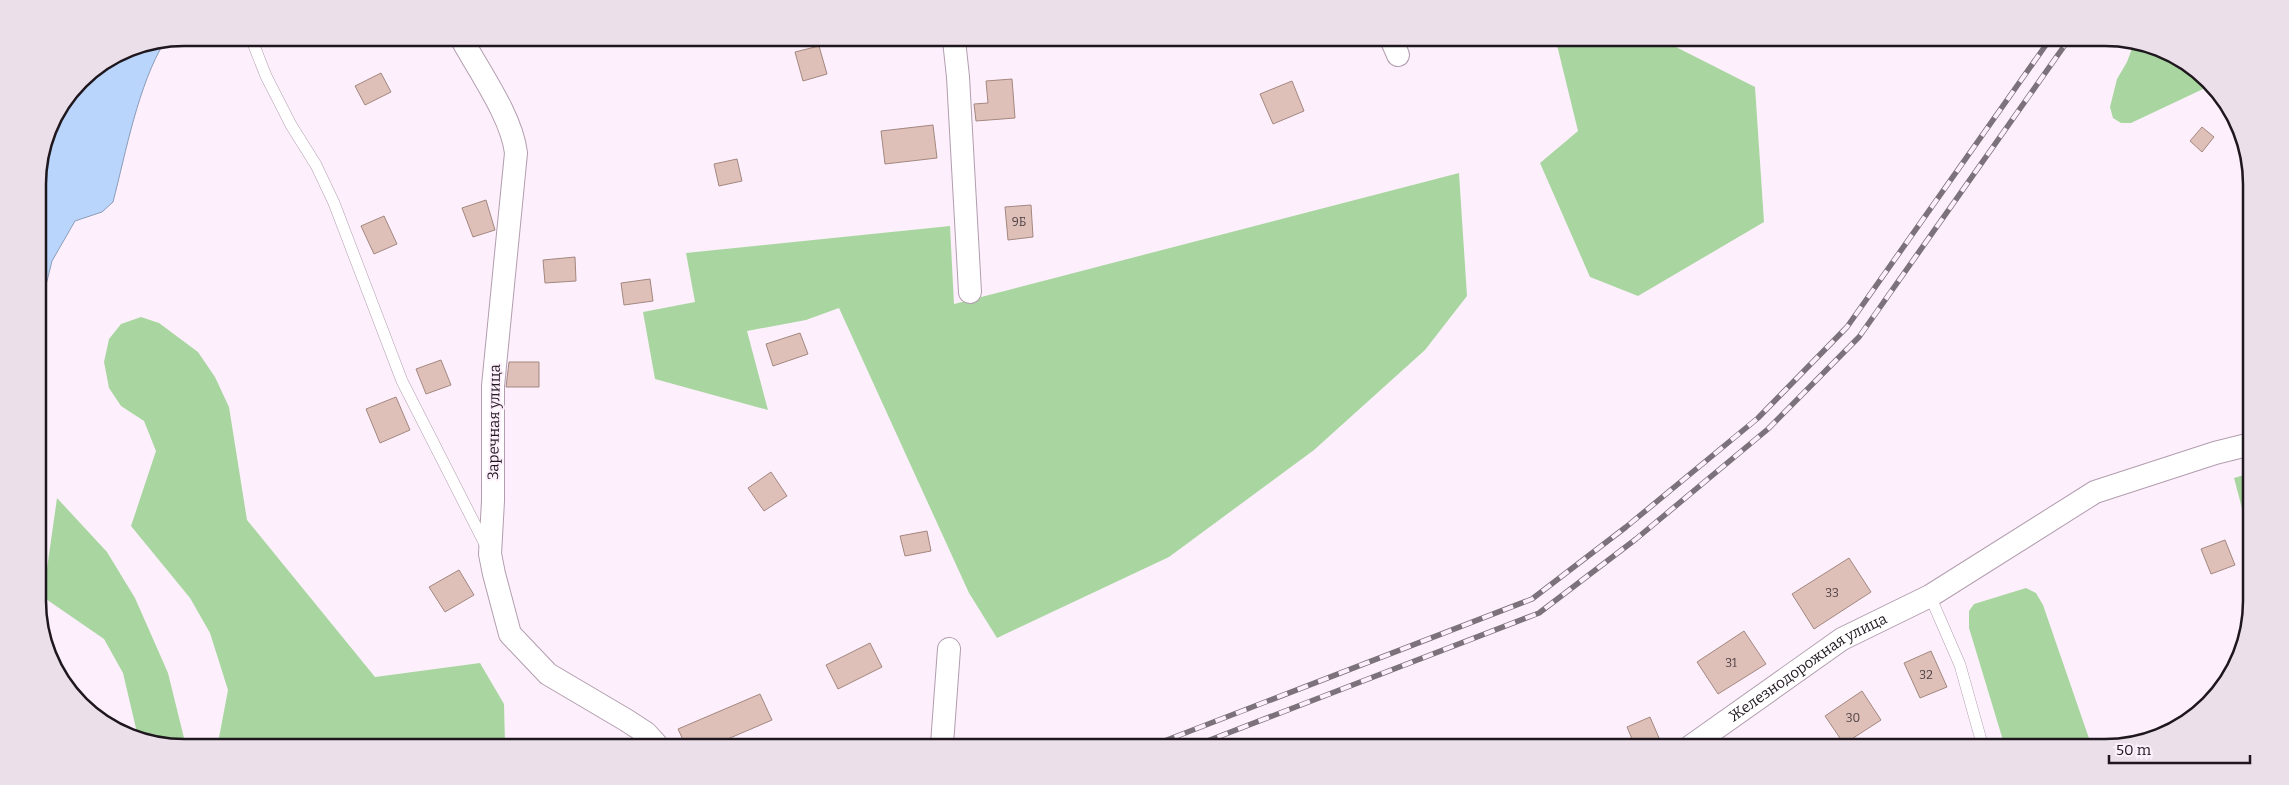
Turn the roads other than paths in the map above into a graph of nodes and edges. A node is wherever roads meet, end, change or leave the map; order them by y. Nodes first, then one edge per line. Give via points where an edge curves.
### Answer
1 (254, 46) edge
2 (465, 46) edge
3 (955, 46) edge
4 (970, 292) dead end
5 (2243, 446) edge
6 (490, 554) junction
7 (1930, 596) junction
8 (949, 649) dead end
9 (1702, 738) edge
10 (1980, 738) edge
11 (651, 739) edge
12 (942, 739) edge

1 - 6 lane via 266,76 334,203 402,381
2 - 6 street, Заречная улица via 506,120 516,153 493,386
3 - 4 street
5 - 7 street, Железнодорожная улица via 2095,492
6 - 11 street, Заречная улица via 510,634 548,674
7 - 9 street, Железнодорожная улица via 1842,639
7 - 10 lane via 1960,665
8 - 12 street

